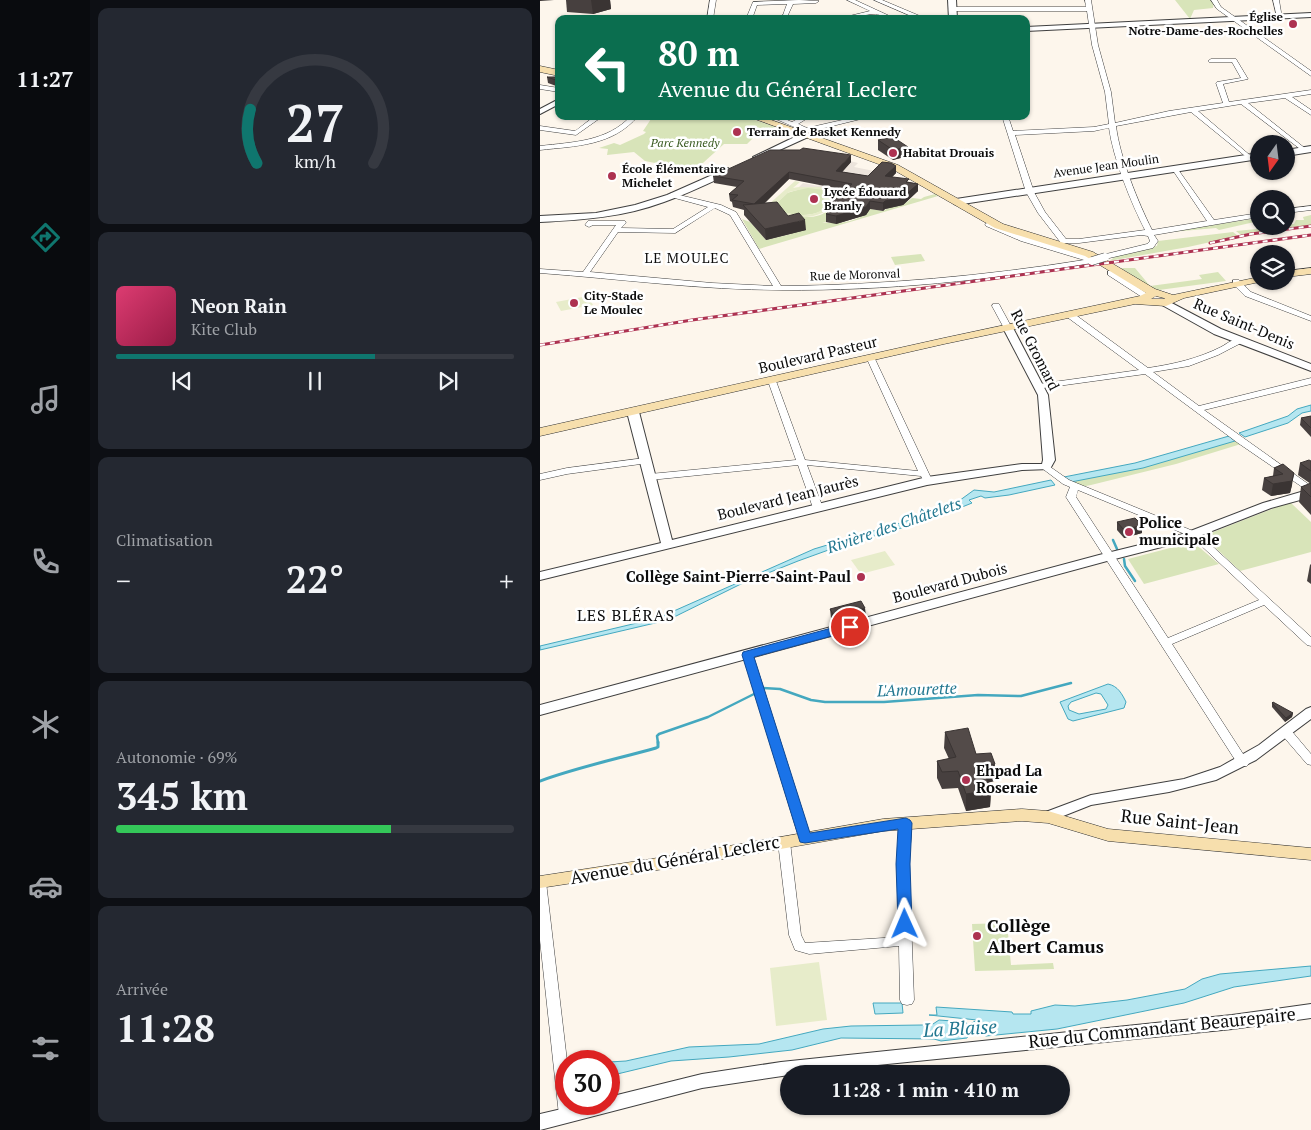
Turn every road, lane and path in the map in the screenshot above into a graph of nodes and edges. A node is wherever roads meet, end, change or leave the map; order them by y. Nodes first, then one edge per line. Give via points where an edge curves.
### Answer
1 (713, 0) edge
2 (850, 0) edge
3 (877, 0) edge
4 (952, 0) edge
5 (1088, 0) edge
6 (1214, 0) edge
7 (1276, 0) edge
8 (816, 1) edge
9 (791, 2) junction
10 (954, 9) junction
11 (1088, 9) junction
12 (877, 11) junction
13 (711, 15) edge
14 (751, 15) edge
15 (785, 15) edge
16 (858, 15) edge
17 (885, 15) edge
18 (914, 15) edge
19 (953, 15) edge
20 (1311, 15) edge
21 (1280, 17) junction
22 (1234, 19) junction
23 (1091, 26) junction
24 (1030, 29) edge
25 (1245, 59) dead end
26 (1234, 60) junction
27 (1211, 61) dead end
28 (540, 70) edge
29 (555, 73) edge
30 (1311, 74) edge
31 (540, 87) edge
32 (555, 89) edge
33 (1311, 92) edge
34 (1287, 96) junction
35 (1242, 102) junction
36 (555, 104) edge
37 (1227, 105) junction
38 (1193, 110) junction
39 (540, 112) edge
40 (1311, 113) edge
41 (594, 120) edge
42 (632, 120) edge
43 (764, 120) edge
44 (769, 120) edge
45 (780, 120) edge
46 (805, 120) edge
47 (849, 120) edge
48 (1006, 120) edge
49 (1112, 124) junction
50 (540, 128) edge
51 (798, 130) junction
52 (576, 133) junction
53 (1010, 133) junction
54 (580, 143) junction
55 (540, 148) edge
56 (1308, 150) edge
57 (1295, 152) edge
58 (1250, 154) edge
59 (1250, 158) edge
60 (749, 160) edge
61 (734, 168) edge
62 (1175, 169) junction
63 (1126, 177) junction
64 (1030, 190) junction
65 (674, 195) junction
66 (956, 202) junction
67 (714, 206) junction
68 (1311, 208) edge
69 (1295, 210) edge
70 (623, 211) junction
71 (1250, 216) edge
72 (982, 217) junction
73 (540, 219) edge
74 (1211, 222) junction
75 (589, 225) dead end
76 (619, 227) junction
77 (1150, 233) junction
78 (1061, 243) junction
79 (1091, 257) junction
80 (540, 271) edge
81 (1311, 271) edge
82 (1111, 273) dead end
83 (1295, 273) edge
84 (585, 274) junction
85 (1250, 281) edge
86 (1238, 283) junction
87 (778, 287) junction
88 (1158, 298) junction
89 (996, 306) dead end
90 (1070, 315) junction
91 (1311, 319) edge
92 (1008, 328) junction
93 (1240, 340) junction
94 (871, 359) junction
95 (1311, 368) edge
96 (1147, 371) junction
97 (772, 381) junction
98 (1311, 381) edge
99 (1039, 387) junction
100 (1197, 409) junction
101 (633, 412) junction
102 (540, 432) edge
103 (645, 461) junction
104 (802, 462) junction
105 (1046, 467) junction
106 (540, 477) edge
107 (650, 477) junction
108 (926, 478) junction
109 (1071, 485) junction
110 (1311, 492) edge
111 (818, 508) junction
112 (1195, 535) junction
113 (667, 544) junction
114 (1111, 556) junction
115 (540, 576) edge
116 (1264, 601) junction
117 (1165, 643) junction
118 (1311, 643) edge
119 (748, 655) junction
120 (540, 710) edge
121 (1311, 712) edge
122 (1286, 732) junction
123 (1311, 761) edge
124 (1243, 763) junction
125 (1048, 817) junction
126 (906, 823) junction
127 (805, 838) junction
128 (784, 842) junction
129 (1311, 854) edge
130 (540, 882) edge
131 (905, 940) junction
132 (907, 1000) dead end
133 (1311, 1011) edge
134 (559, 1050) edge
135 (620, 1099) edge
136 (556, 1115) edge
137 (540, 1122) edge

1 - 13 street
2 - 12 street
3 - 18 street
4 - 10 street
5 - 11 street
6 - 22 street
7 - 21 street
8 - 9 street
9 - 14 street via 754,2
9 - 15 street
10 - 11 street
10 - 19 street
11 - 23 street
12 - 16 street
12 - 17 street
20 - 21 street
21 - 22 street
22 - 23 street
22 - 30 street
23 - 24 street
23 - 49 street via 1108,92
25 - 26 street
26 - 27 street
26 - 37 street via 1248,79 1220,83
28 - 29 main road
31 - 32 street
33 - 34 street
34 - 35 street
34 - 40 street
35 - 37 street
35 - 56 street
36 - 39 street
37 - 38 street
38 - 49 street
38 - 58 street
41 - 52 street
42 - 54 street via 616,133
43 - 51 main road
44 - 51 main road
45 - 51 street
46 - 51 street
47 - 51 street
48 - 53 street
49 - 53 street via 1094,129
49 - 63 street
50 - 52 street
51 - 60 street via 790,141
51 - 66 main road via 897,168
52 - 54 street
53 - 64 street
54 - 55 street
56 - 57 street
59 - 62 street, Avenue Jean Moulin
61 - 65 street
62 - 63 street, Avenue Jean Moulin
62 - 74 street
63 - 64 street, Avenue Jean Moulin
63 - 77 street
64 - 66 street, Avenue Jean Moulin
64 - 78 street
65 - 67 street
65 - 70 street
66 - 72 main road
67 - 76 street via 675,231
67 - 87 street via 734,214
68 - 69 street
70 - 73 street via 575,221
70 - 76 street via 625,220
71 - 74 street
72 - 78 main road via 1013,232
72 - 79 street via 1016,237
74 - 77 street
75 - 76 street via 597,222
76 - 84 street
77 - 78 street via 1083,245
77 - 79 street via 1092,246 1089,249
77 - 79 street, Rue de Moronval, bridge via 1154,241 1152,245 1105,257
78 - 79 main road
79 - 87 street, Rue de Moronval via 920,284
79 - 88 main road via 1115,268
80 - 84 street, Rue de Moronval
81 - 83 main road
82 - 88 street, Rue Saint-Denis
84 - 87 street, Rue de Moronval via 736,287
85 - 86 main road, Boulevard Pasteur
86 - 88 main road, Boulevard Pasteur
86 - 91 street via 1248,294
88 - 90 main road, Boulevard Pasteur
88 - 93 street, Rue Saint-Denis via 1182,314
89 - 92 street, Rue Gromard
90 - 92 main road, Boulevard Pasteur
90 - 96 street
92 - 94 main road, Boulevard Pasteur
92 - 99 street, Rue Gromard
93 - 95 street, Rue Saint-Denis
93 - 96 street via 1186,364
94 - 97 main road, Boulevard Pasteur
94 - 108 street
96 - 99 street
96 - 100 street
97 - 101 main road, Boulevard Pasteur
97 - 104 street
98 - 100 street
99 - 105 street, Rue Gromard via 1043,395 1049,460
100 - 110 street
101 - 102 main road, Boulevard Pasteur
101 - 103 street
103 - 106 street
103 - 107 street
104 - 107 street
104 - 108 street
104 - 111 street
105 - 108 street, Boulevard Jean Jaurès
105 - 109 street
107 - 113 street
108 - 111 street, Boulevard Jean Jaurès
109 - 112 street
109 - 114 street via 1071,496
110 - 112 street, Boulevard Dubois via 1269,503
111 - 113 street, Boulevard Jean Jaurès
112 - 114 street, Boulevard Dubois
112 - 116 street
113 - 115 street, Boulevard Jean Jaurès
114 - 117 street
114 - 119 street, Boulevard Dubois
116 - 117 street
116 - 118 street
117 - 124 street
119 - 120 street, Boulevard Dubois
119 - 127 street
121 - 122 street
122 - 123 street
122 - 124 street
124 - 125 street via 1193,782 1098,799
125 - 126 main road, Avenue du Général Leclerc via 1022,815
125 - 129 main road, Rue Saint-Jean via 1108,835
126 - 127 main road, Avenue du Général Leclerc
126 - 131 street via 903,864
127 - 128 main road, Avenue du Général Leclerc
128 - 130 main road, Avenue du Général Leclerc
128 - 131 street via 795,935 800,947 809,949
130 - 134 street
131 - 132 street
133 - 135 street, Rue du Commandant Beaurepaire via 781,1069 702,1081
136 - 137 street, Rue du Commandant Beaurepaire

